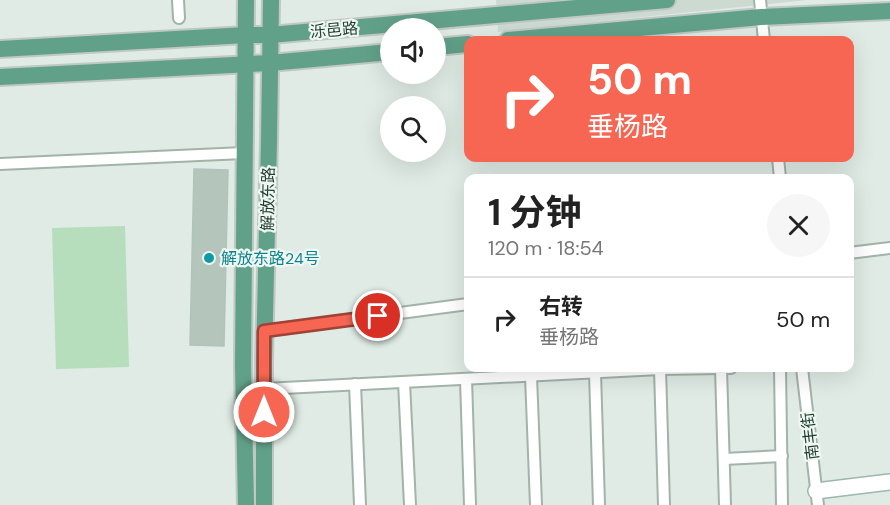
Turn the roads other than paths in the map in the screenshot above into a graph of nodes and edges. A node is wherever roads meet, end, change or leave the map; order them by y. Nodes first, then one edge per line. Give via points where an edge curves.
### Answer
1 (178, 0) edge
2 (246, 0) edge
3 (271, 0) edge
4 (666, 0) edge
5 (761, 8) edge
6 (890, 11) edge
7 (179, 18) dead end
8 (246, 35) junction
9 (270, 35) junction
10 (540, 36) edge
11 (764, 36) edge
12 (464, 44) edge
13 (446, 46) edge
14 (0, 50) edge
15 (380, 53) edge
16 (270, 63) junction
17 (246, 64) junction
18 (0, 77) edge
19 (244, 153) junction
20 (0, 164) edge
21 (890, 248) edge
22 (854, 252) edge
23 (464, 305) edge
24 (264, 331) junction
25 (595, 372) joint
26 (660, 372) edge
27 (726, 372) edge
28 (780, 372) edge
29 (802, 372) edge
30 (531, 376) junction
31 (466, 379) junction
32 (404, 382) junction
33 (355, 384) junction
34 (264, 389) junction
35 (782, 456) junction
36 (724, 459) junction
37 (890, 482) edge
38 (817, 498) edge
39 (246, 505) edge
40 (264, 505) edge
41 (360, 505) edge
42 (410, 505) edge
43 (470, 505) edge
44 (536, 505) edge
45 (599, 505) edge
46 (664, 505) edge
47 (725, 505) edge
48 (782, 505) edge

1 - 7 street
2 - 8 main road, 解放东路
3 - 9 main road, 解放东路
4 - 9 main road, 泺邑路
5 - 6 main road
5 - 10 main road
5 - 11 street
8 - 9 main road, 泺邑路
8 - 14 main road, 泺邑路
8 - 17 main road, 解放东路
9 - 16 main road, 解放东路
12 - 13 main road
15 - 16 main road, 泺邑路
16 - 17 main road, 泺邑路
16 - 24 main road, 解放东路
17 - 18 main road, 泺邑路
17 - 19 main road, 解放东路
19 - 20 street
19 - 39 main road, 解放东路
21 - 22 street
23 - 24 street
24 - 34 main road, 解放东路
25 - 30 street
25 - 45 street
26 - 46 street
27 - 36 street
28 - 35 street
29 - 38 street, 南丰街
30 - 31 street
30 - 44 street
31 - 32 street
31 - 43 street
32 - 33 street
32 - 42 street
33 - 34 street
33 - 41 street
34 - 40 main road, 解放东路
35 - 36 street
35 - 48 street
36 - 47 street
37 - 38 street

